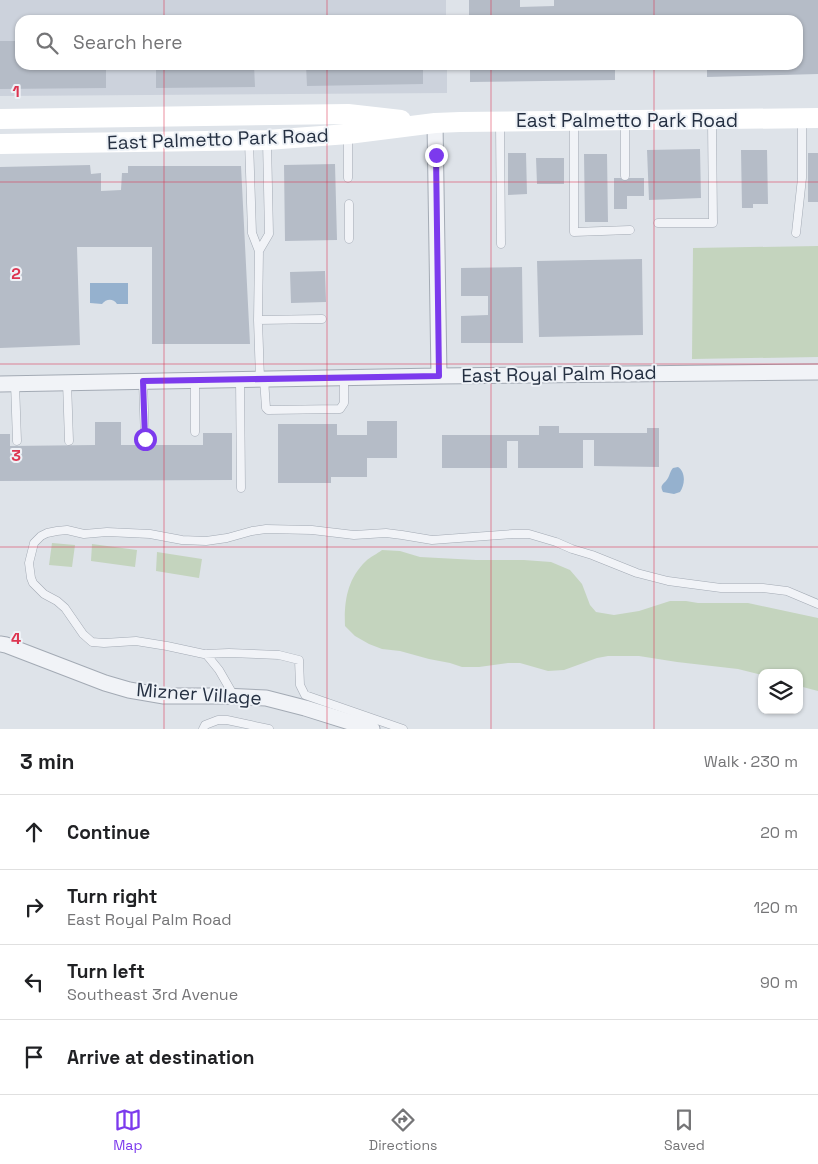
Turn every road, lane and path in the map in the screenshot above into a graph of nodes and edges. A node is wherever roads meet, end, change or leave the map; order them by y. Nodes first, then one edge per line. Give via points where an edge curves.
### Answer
1 (810, 118) edge
2 (0, 119) edge
3 (624, 120) junction
4 (712, 120) junction
5 (500, 121) junction
6 (574, 121) junction
7 (435, 123) junction
8 (348, 134) junction
9 (258, 140) junction
10 (0, 144) edge
11 (625, 176) dead end
12 (348, 178) dead end
13 (349, 204) dead end
14 (658, 224) dead end
15 (630, 230) dead end
16 (796, 233) dead end
17 (349, 239) dead end
18 (502, 244) dead end
19 (259, 251) junction
20 (322, 319) dead end
21 (258, 320) junction
22 (818, 372) edge
23 (439, 376) junction
24 (344, 377) junction
25 (240, 379) junction
26 (262, 379) junction
27 (194, 380) junction
28 (143, 381) junction
29 (67, 382) junction
30 (8, 383) edge
31 (194, 432) dead end
32 (145, 439) dead end
33 (17, 441) dead end
34 (70, 441) dead end
35 (241, 488) dead end
36 (818, 604) edge
37 (0, 644) edge
38 (206, 654) junction
39 (234, 696) junction
40 (203, 729) edge
41 (269, 729) edge
42 (372, 729) edge
43 (403, 729) edge

1 - 4 main road, East Palmetto Park Road
1 - 16 lane
2 - 7 main road, East Palmetto Park Road via 348,114
3 - 4 main road, East Palmetto Park Road
3 - 6 main road, East Palmetto Park Road
3 - 11 lane
4 - 14 lane via 714,223
5 - 6 main road, East Palmetto Park Road
5 - 7 main road, East Palmetto Park Road
5 - 18 lane
6 - 15 lane via 574,232
7 - 8 main road, East Palmetto Park Road
7 - 23 street
8 - 9 main road, East Palmetto Park Road
8 - 12 lane
9 - 10 main road, East Palmetto Park Road
9 - 19 lane via 252,233
9 - 19 lane via 269,234
13 - 17 lane
19 - 21 lane
20 - 21 lane
21 - 26 lane
22 - 23 street, East Royal Palm Road
23 - 24 street, East Royal Palm Road
24 - 26 street, East Royal Palm Road
24 - 26 lane via 344,403 340,409 268,410
25 - 26 street, East Royal Palm Road
25 - 27 street, East Royal Palm Road
25 - 35 lane
27 - 28 street, East Royal Palm Road
27 - 31 lane
28 - 29 street, East Royal Palm Road
28 - 32 lane
29 - 30 street, East Royal Palm Road
29 - 34 lane
30 - 33 lane
36 - 38 lane via 787,590 720,588 668,581 529,534 432,540 402,535 266,529 206,541 150,534 84,534 67,530 47,533 34,543 29,563 33,583 65,608 92,642 136,641
37 - 39 street, Mizner Village via 129,690 164,696
38 - 39 lane
38 - 43 lane via 279,655 299,660 300,685 306,695
39 - 42 street, Mizner Village via 266,698
40 - 41 lane via 218,720

